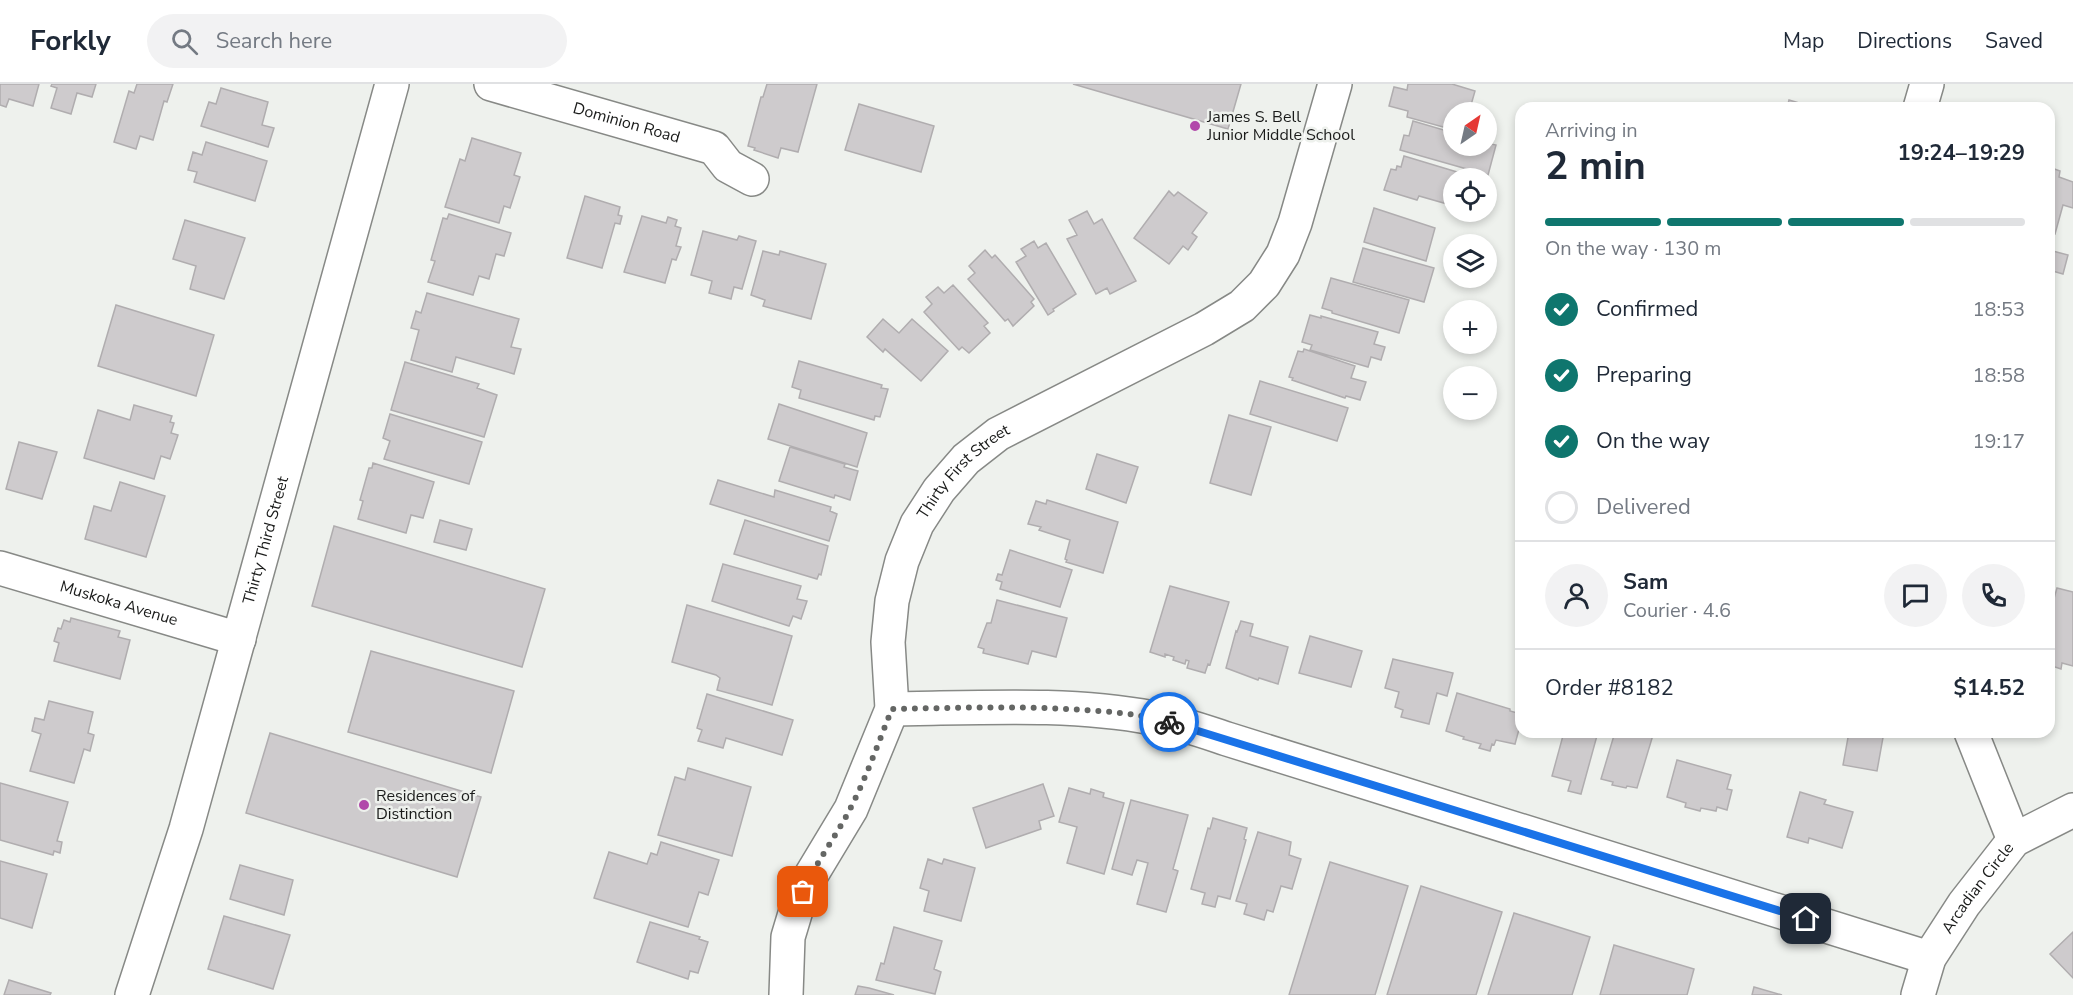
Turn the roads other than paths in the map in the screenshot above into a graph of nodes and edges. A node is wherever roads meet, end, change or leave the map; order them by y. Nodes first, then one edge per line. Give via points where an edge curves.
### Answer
1 (392, 84) edge
2 (491, 84) edge
3 (1335, 84) edge
4 (1927, 84) edge
5 (1922, 102) edge
6 (752, 179) dead end
7 (0, 568) edge
8 (239, 639) junction
9 (892, 709) junction
10 (1973, 738) edge
11 (2073, 810) edge
12 (2014, 840) junction
13 (1929, 958) junction
14 (132, 995) edge
15 (786, 995) edge
16 (1918, 995) edge

1 - 8 street, Thirty Third Street
2 - 6 street, Dominion Road via 714,148 728,166
3 - 9 street, Thirty First Street via 1296,224 1264,284 1242,306 1204,329 998,434 966,459 939,490 917,524 892,601 888,642
4 - 5 street
7 - 8 street, Muskoka Avenue
8 - 14 street, Thirty Third Street via 186,828
9 - 13 street via 1032,707 1154,718
9 - 15 street, Thirty First Street via 850,809 797,907 788,937
10 - 12 street
11 - 12 street, Arcadian Circle
12 - 13 street, Arcadian Circle via 1964,904
13 - 16 street, Arcadian Circle

